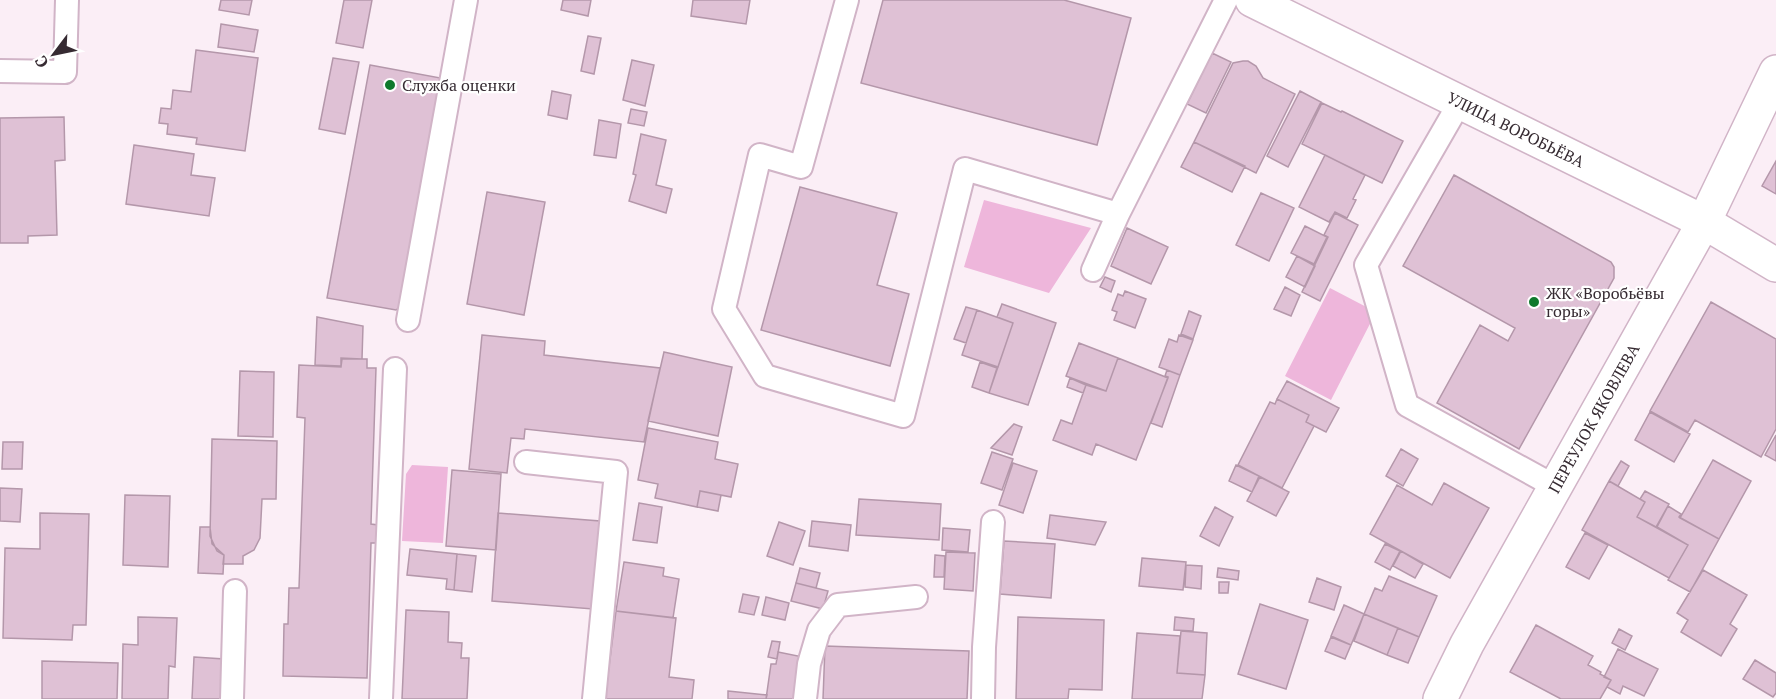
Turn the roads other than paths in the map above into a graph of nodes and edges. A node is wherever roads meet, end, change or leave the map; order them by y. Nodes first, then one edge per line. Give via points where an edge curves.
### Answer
1 (67, 0) edge
2 (466, 0) edge
3 (847, 0) edge
4 (1226, 0) edge
5 (1262, 2) edge
6 (0, 70) edge
7 (1776, 72) edge
8 (1460, 102) junction
9 (1118, 214) junction
10 (1704, 222) junction
11 (1776, 265) edge
12 (1093, 270) dead end
13 (408, 320) dead end
14 (395, 369) dead end
15 (526, 462) dead end
16 (1556, 487) junction
17 (993, 522) dead end
18 (235, 591) dead end
19 (916, 597) dead end
20 (232, 699) edge
21 (381, 699) edge
22 (594, 699) edge
23 (805, 699) edge
24 (983, 699) edge
25 (1440, 699) edge

1 - 6 lane via 65,72
2 - 13 lane
3 - 9 lane via 801,167 760,155 724,309 765,376 903,416 965,169
4 - 9 lane
5 - 8 street, УЛИЦА ВОРОБЬЁВА
7 - 10 street, ПЕРЕУЛОК ЯКОВЛЕВА
8 - 10 street, УЛИЦА ВОРОБЬЁВА
8 - 16 lane via 1366,266 1407,405
9 - 12 lane
10 - 11 street, УЛИЦА ВОРОБЬЁВА
10 - 16 street, ПЕРЕУЛОК ЯКОВЛЕВА
14 - 21 lane
15 - 22 lane via 616,472
16 - 25 street, ПЕРЕУЛОК ЯКОВЛЕВА
17 - 24 lane
18 - 20 lane
19 - 23 lane via 838,605 819,630 809,664

